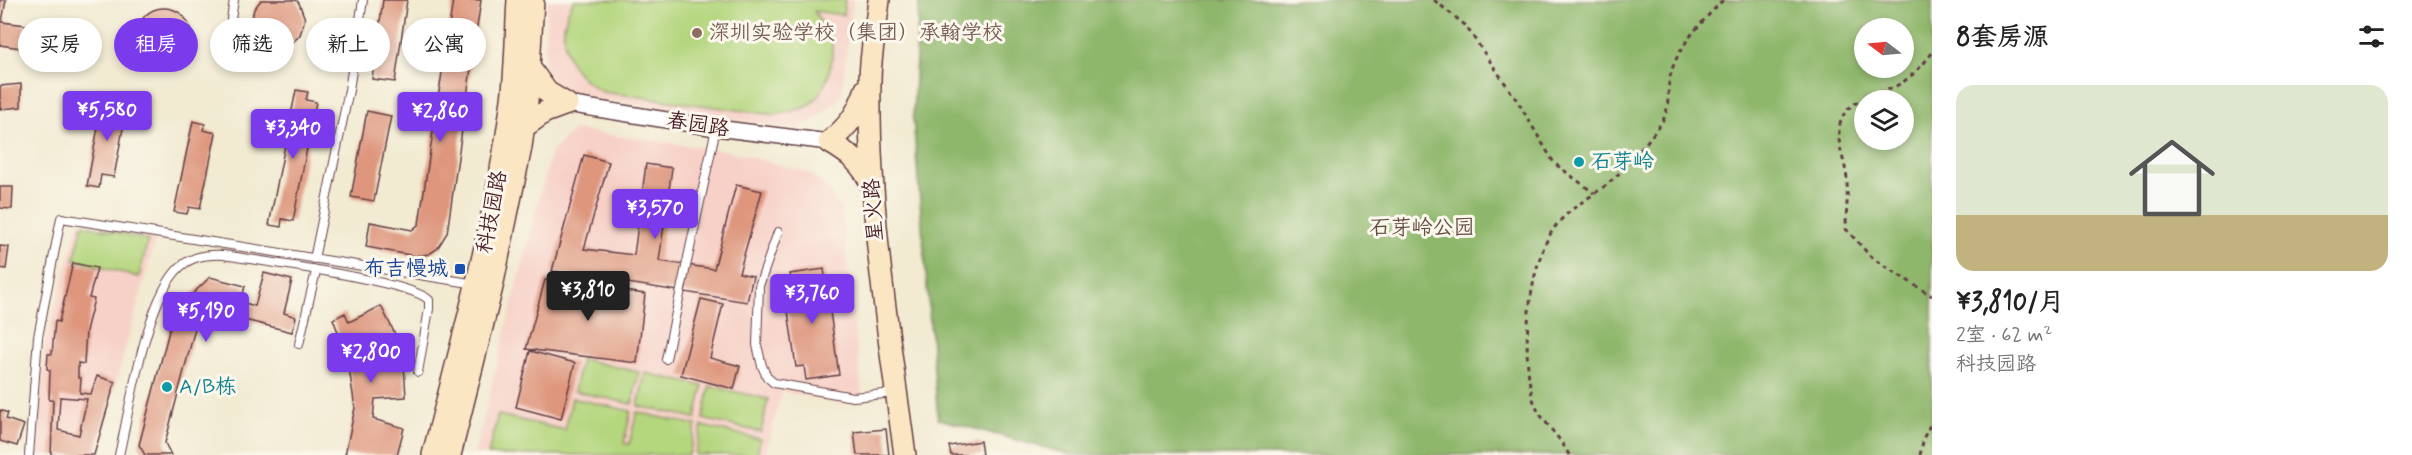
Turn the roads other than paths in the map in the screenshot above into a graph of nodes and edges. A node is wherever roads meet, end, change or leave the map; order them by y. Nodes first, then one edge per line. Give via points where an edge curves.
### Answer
1 (234, 0) edge
2 (363, 0) edge
3 (518, 0) edge
4 (533, 0) edge
5 (879, 0) edge
6 (231, 18) edge
7 (529, 67) junction
8 (870, 80) junction
9 (567, 104) junction
10 (524, 127) junction
11 (716, 128) junction
12 (829, 142) junction
13 (872, 186) junction
14 (778, 232) dead end
15 (314, 258) junction
16 (316, 271) junction
17 (477, 284) junction
18 (299, 344) dead end
19 (666, 358) dead end
20 (418, 372) dead end
21 (896, 393) junction
22 (29, 455) edge
23 (119, 455) edge
24 (433, 455) edge
25 (450, 455) edge
26 (905, 455) edge

1 - 6 lane
2 - 15 lane via 349,90
3 - 17 main road, 科技园路 via 512,97
4 - 7 main road, 科技园路
5 - 8 main road, 星火路
7 - 9 main road, 春园路 via 547,92
7 - 10 main road, 科技园路
8 - 12 main road via 857,113
8 - 13 main road, 星火路
9 - 10 main road via 545,112
9 - 11 street, 春园路
10 - 25 main road, 科技园路 via 492,286
11 - 12 street, 春园路
11 - 19 lane
12 - 13 main road, 春园路 via 857,162
13 - 21 main road, 星火路
14 - 21 lane via 759,286 757,345 767,378 774,383 853,397
15 - 17 lane
15 - 22 lane via 61,218 38,337
16 - 18 lane
16 - 20 lane via 423,294 429,300 429,309
16 - 23 lane via 208,254 181,267 168,283 148,328
17 - 24 main road, 科技园路
21 - 26 main road, 星火路

